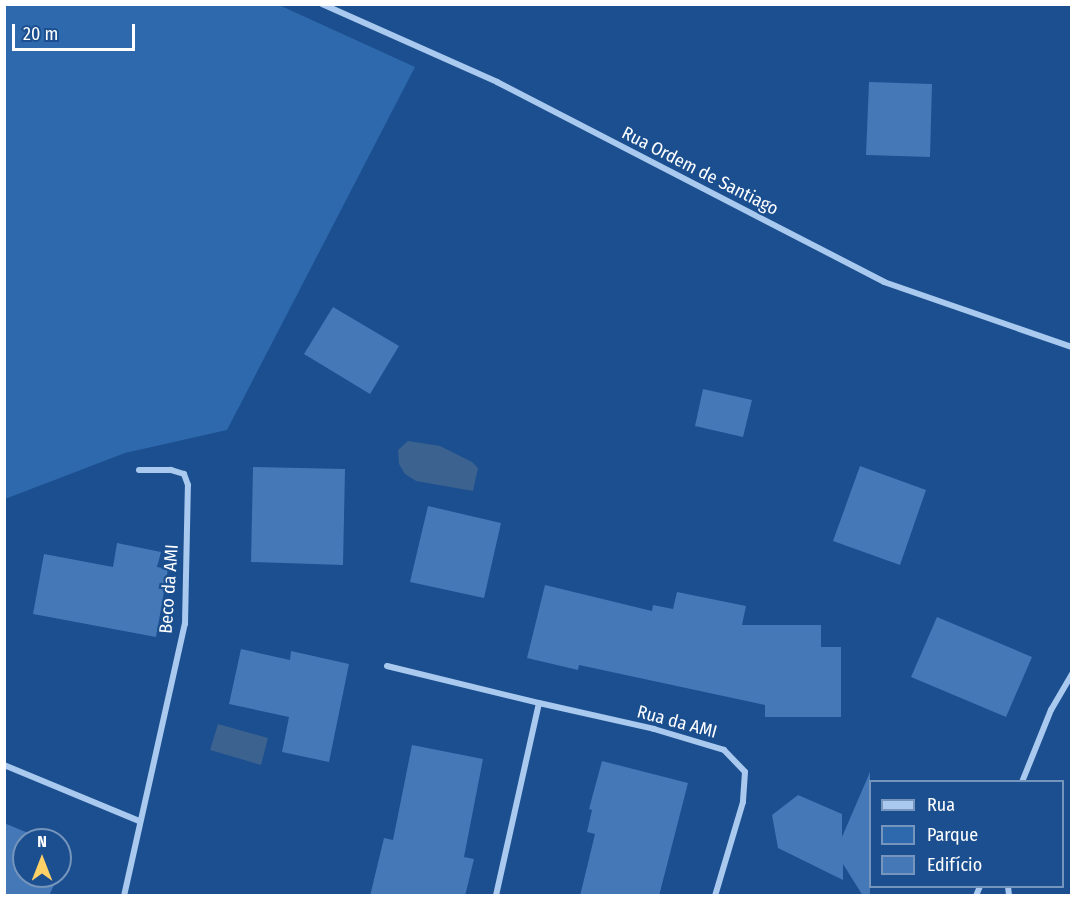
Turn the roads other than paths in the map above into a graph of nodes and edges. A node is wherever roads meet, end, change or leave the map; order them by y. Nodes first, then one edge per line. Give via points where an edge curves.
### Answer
1 (322, 4) edge
2 (1071, 347) edge
3 (139, 470) dead end
4 (387, 666) dead end
5 (1071, 674) edge
6 (539, 704) junction
7 (4, 765) edge
8 (1023, 780) edge
9 (139, 821) junction
10 (124, 896) edge
11 (496, 896) edge
12 (716, 896) edge

1 - 2 street, Rua Ordem de Santiago via 497,82 884,282
3 - 9 street, Beco da AMI via 171,470 184,474 189,485 185,624
4 - 6 street, Rua da AMI
5 - 8 street via 1051,710
6 - 11 street
6 - 12 street, Rua da AMI via 654,729 724,750 745,772 743,802
7 - 9 street
9 - 10 street, Beco da AMI

